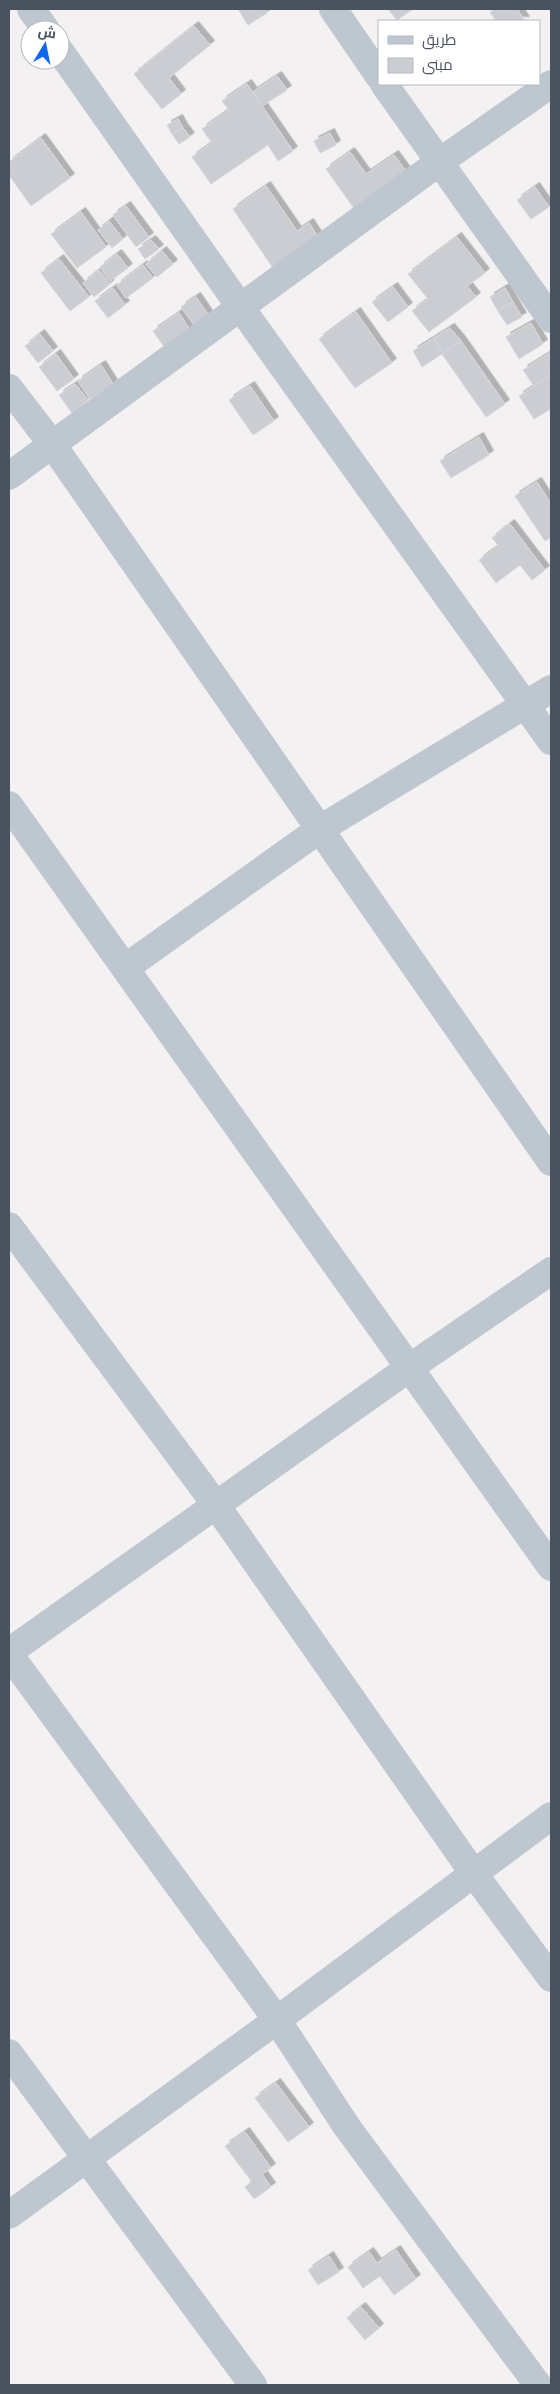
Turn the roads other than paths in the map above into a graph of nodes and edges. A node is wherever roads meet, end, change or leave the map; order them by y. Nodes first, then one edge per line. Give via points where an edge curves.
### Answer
1 (31, 9) edge
2 (333, 9) edge
3 (39, 20) edge
4 (70, 64) edge
5 (378, 75) edge
6 (551, 84) edge
7 (385, 85) edge
8 (438, 163) junction
9 (241, 308) junction
10 (551, 319) edge
11 (9, 388) edge
12 (52, 444) junction
13 (9, 476) edge
14 (551, 689) edge
15 (525, 706) junction
16 (551, 741) edge
17 (9, 805) edge
18 (320, 829) junction
19 (125, 968) junction
20 (551, 1162) edge
21 (9, 1226) edge
22 (551, 1271) edge
23 (408, 1368) junction
24 (216, 1505) junction
25 (551, 1567) edge
26 (9, 1653) edge
27 (551, 1816) edge
28 (474, 1874) junction
29 (551, 1978) edge
30 (277, 2020) junction
31 (9, 2054) edge
32 (86, 2157) junction
33 (9, 2214) edge
34 (252, 2385) edge
35 (538, 2385) edge

1 - 3 street
2 - 5 street
4 - 9 street
6 - 8 street
7 - 8 street
8 - 9 street
8 - 10 street
9 - 12 street
9 - 15 street
11 - 12 street
12 - 13 street
12 - 18 street
14 - 15 street
15 - 16 street
15 - 18 street
17 - 19 street
18 - 19 street
18 - 20 street
19 - 23 street
21 - 24 street
22 - 23 street
23 - 24 street
23 - 25 street
24 - 26 street
24 - 28 street
26 - 30 street
27 - 28 street
28 - 29 street
28 - 30 street
30 - 32 street
30 - 35 street via 347,2127
31 - 32 street
32 - 33 street
32 - 34 street

